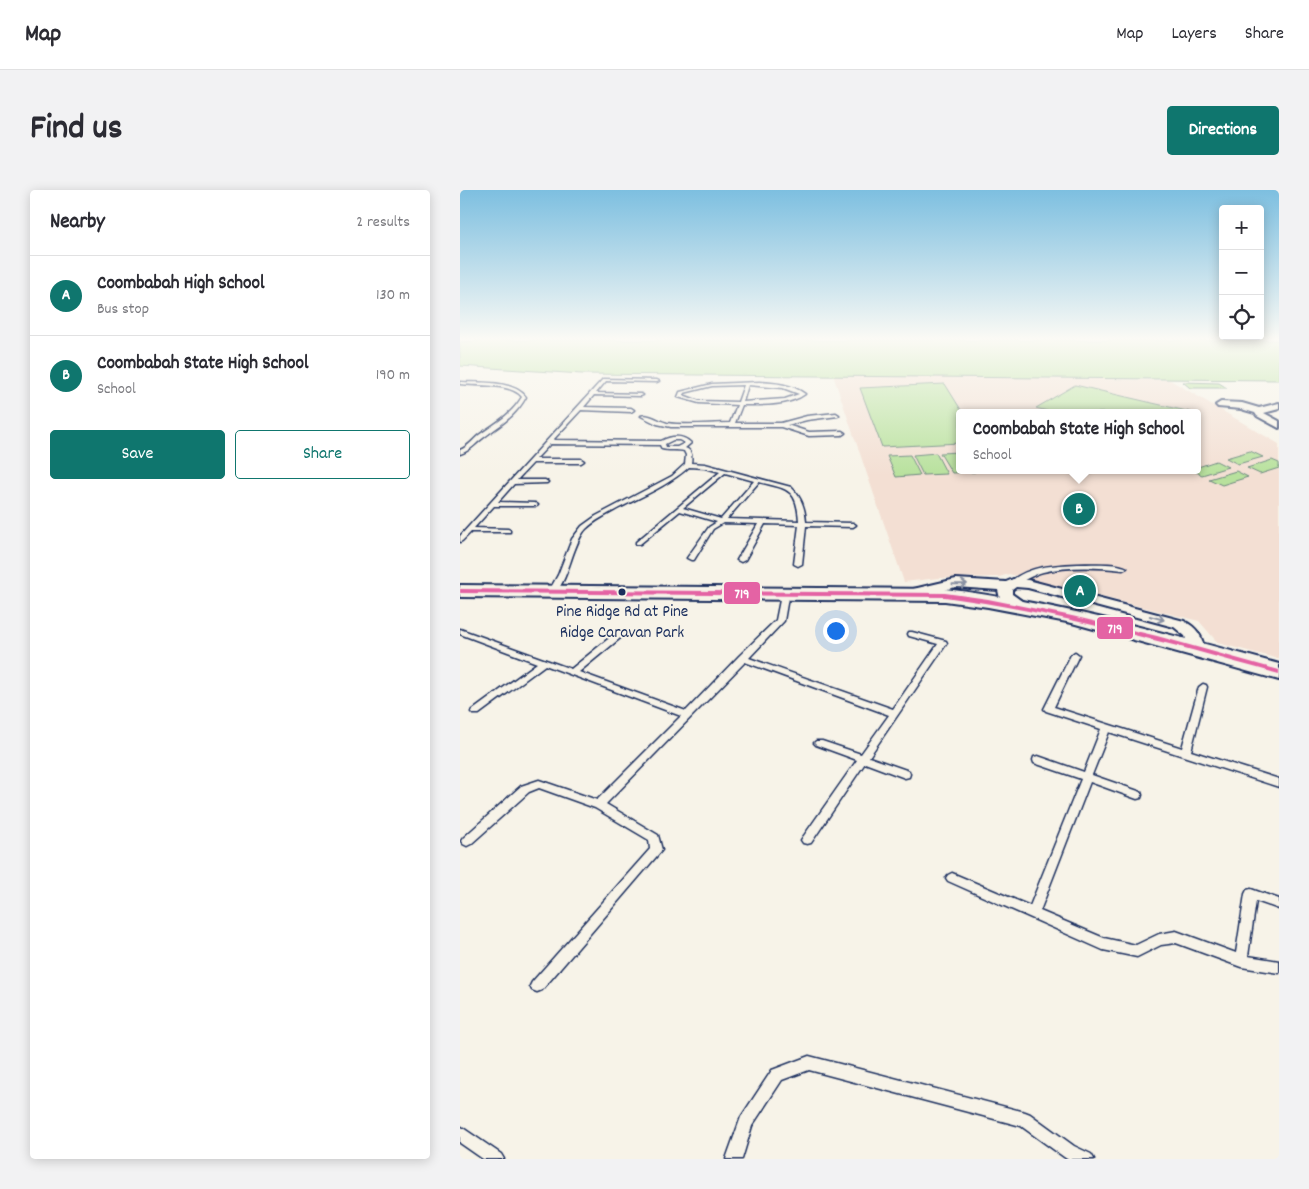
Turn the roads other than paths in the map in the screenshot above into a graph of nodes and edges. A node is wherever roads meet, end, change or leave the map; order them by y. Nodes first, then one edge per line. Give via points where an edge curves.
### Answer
1 (490, 385) edge
2 (601, 385) edge
3 (711, 385) edge
4 (719, 385) edge
5 (746, 386) junction
6 (593, 394) junction
7 (641, 395) dead end
8 (740, 402) junction
9 (1221, 405) dead end
10 (1279, 406) edge
11 (579, 408) junction
12 (631, 410) dead end
13 (1259, 411) junction
14 (836, 415) dead end
15 (644, 416) dead end
16 (684, 425) junction
17 (732, 425) junction
18 (781, 425) junction
19 (1279, 425) edge
20 (842, 433) dead end
21 (678, 438) junction
22 (549, 442) junction
23 (662, 443) junction
24 (680, 448) junction
25 (460, 452) edge
26 (532, 461) junction
27 (581, 461) dead end
28 (688, 465) junction
29 (724, 471) junction
30 (758, 480) junction
31 (513, 482) junction
32 (545, 482) dead end
33 (493, 504) junction
34 (534, 505) dead end
35 (679, 509) junction
36 (722, 521) junction
37 (762, 523) junction
38 (804, 524) junction
39 (853, 525) dead end
40 (470, 530) junction
41 (508, 531) dead end
42 (460, 540) edge
43 (638, 543) dead end
44 (691, 558) dead end
45 (741, 560) dead end
46 (798, 564) dead end
47 (1123, 568) dead end
48 (460, 591) edge
49 (553, 591) junction
50 (1013, 591) junction
51 (785, 592) junction
52 (460, 631) edge
53 (621, 633) dead end
54 (912, 634) dead end
55 (1075, 655) dead end
56 (742, 658) junction
57 (544, 662) junction
58 (1279, 672) edge
59 (572, 673) junction
60 (1203, 687) dead end
61 (476, 712) dead end
62 (894, 713) junction
63 (687, 715) junction
64 (1106, 728) junction
65 (819, 743) dead end
66 (1186, 753) junction
67 (863, 758) junction
68 (1038, 760) dead end
69 (906, 774) dead end
70 (1086, 777) junction
71 (1279, 783) edge
72 (1137, 795) dead end
73 (599, 806) junction
74 (807, 840) dead end
75 (467, 841) dead end
76 (952, 878) dead end
77 (1279, 904) edge
78 (1033, 913) junction
79 (1241, 961) junction
80 (1279, 967) edge
81 (537, 986) dead end
82 (460, 1134) edge
83 (496, 1159) edge
84 (734, 1159) edge
85 (1086, 1159) edge

1 - 25 lane via 518,390 524,397 506,421
2 - 6 lane
3 - 8 lane via 690,389 680,396 701,402
4 - 5 lane
5 - 8 lane
5 - 8 lane via 785,386 803,394 778,402
6 - 7 lane
6 - 11 lane
8 - 17 lane
9 - 13 street
10 - 13 street
11 - 12 lane
11 - 22 lane
13 - 19 street
14 - 18 lane
15 - 16 lane via 659,423
16 - 17 lane
16 - 21 lane
17 - 18 lane
18 - 20 lane via 809,434
21 - 23 lane
21 - 24 lane via 688,443
22 - 23 lane
22 - 26 lane
23 - 24 lane via 667,449
24 - 28 lane via 689,455
26 - 27 lane
26 - 31 lane
28 - 29 lane
28 - 49 lane via 674,478 584,527 575,539
29 - 30 lane
29 - 35 lane
30 - 36 lane
30 - 38 lane via 790,488 796,494
31 - 32 lane
31 - 33 lane
33 - 34 lane
33 - 40 lane
35 - 36 lane
35 - 43 lane
36 - 37 lane
36 - 44 lane via 712,528
37 - 38 lane
37 - 45 lane
38 - 39 lane
38 - 46 lane
40 - 41 lane
40 - 42 lane
47 - 50 lane via 1095,565 1038,570 1026,575
48 - 49 street
49 - 51 street
50 - 51 street via 966,597 914,593
50 - 58 street via 1196,650
51 - 56 lane via 780,620
52 - 57 lane
53 - 59 lane
54 - 62 lane via 943,643
55 - 64 lane via 1049,709
56 - 62 lane
56 - 63 lane
57 - 59 lane
57 - 61 lane
59 - 63 lane
60 - 66 lane
62 - 67 lane
63 - 73 lane
64 - 66 lane
64 - 70 lane
65 - 67 lane
66 - 71 lane
67 - 69 lane
67 - 74 lane
68 - 70 lane
70 - 72 lane
70 - 78 lane
73 - 75 lane via 539,784 525,789
73 - 81 lane via 654,838 656,850
76 - 78 lane
77 - 79 lane via 1251,894
78 - 79 lane via 1103,944 1137,951 1158,940 1176,938
79 - 80 lane
82 - 83 lane
84 - 85 lane via 746,1122 777,1075 810,1063 1025,1119 1069,1152

